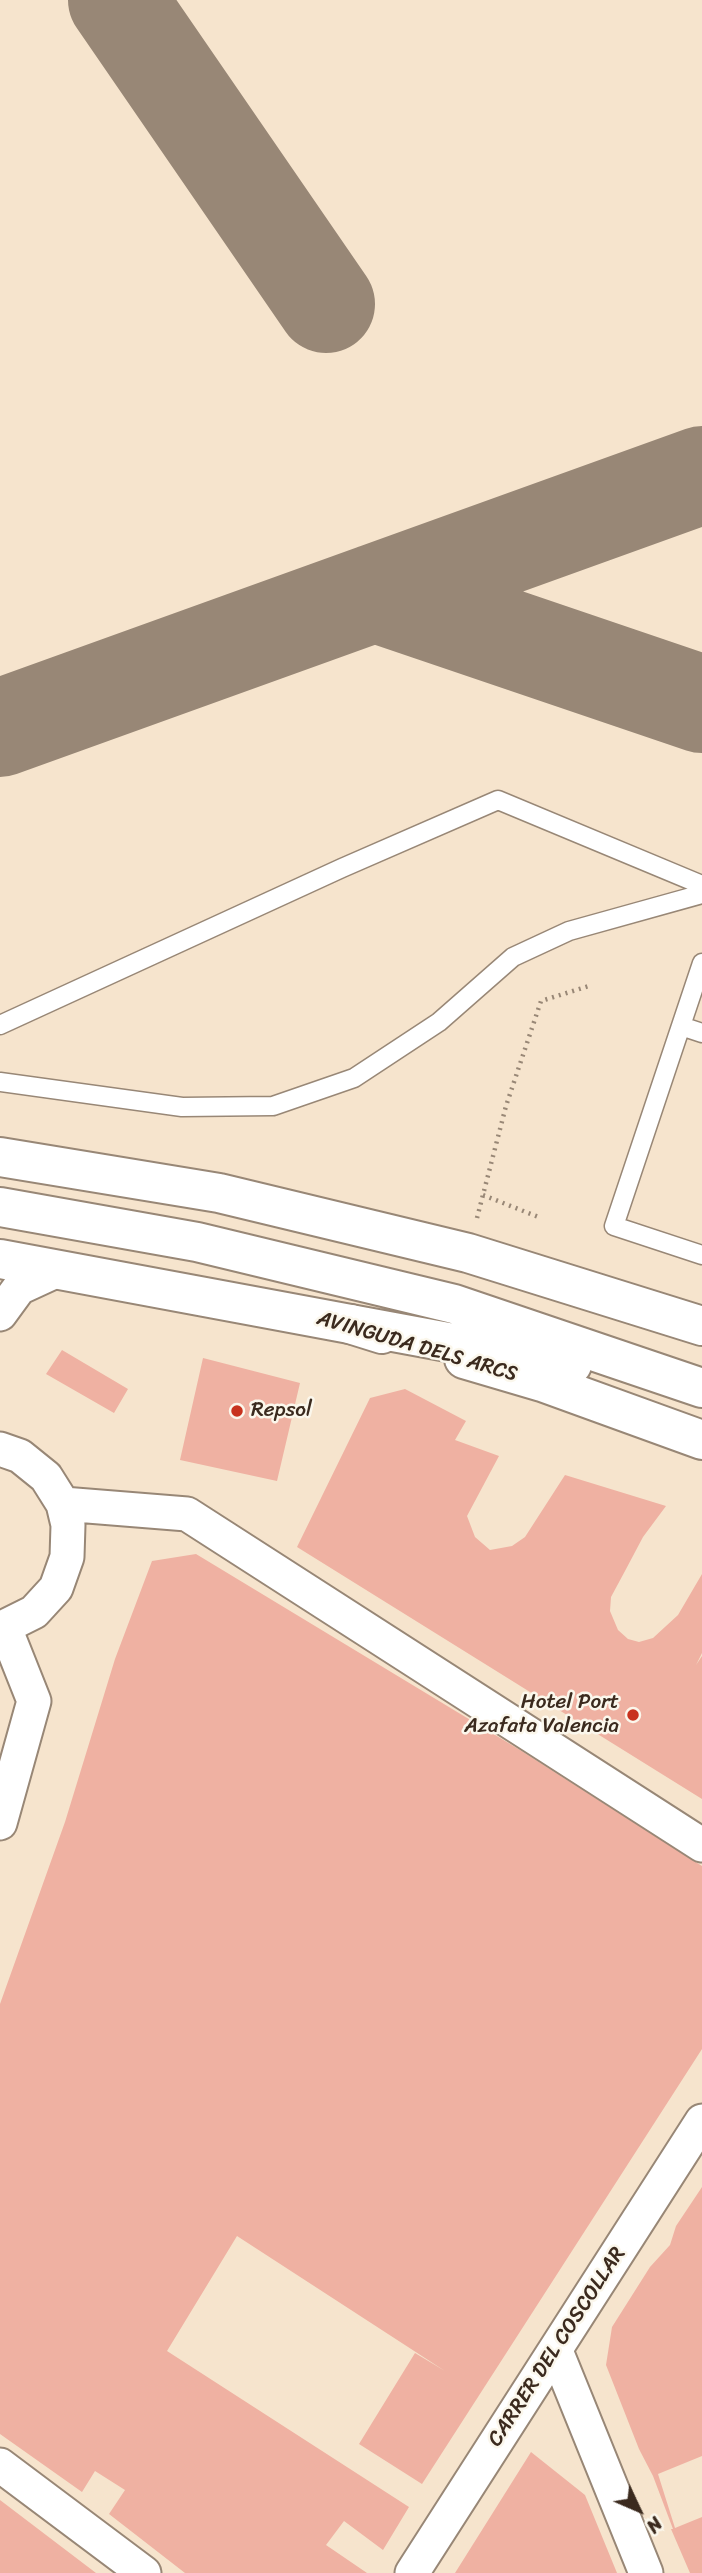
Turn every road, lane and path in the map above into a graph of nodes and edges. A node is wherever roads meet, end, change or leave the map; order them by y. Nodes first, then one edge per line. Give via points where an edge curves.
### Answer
1 (702, 885) edge
2 (702, 894) edge
3 (702, 963) edge
4 (592, 985) dead end
5 (0, 1025) edge
6 (681, 1026) junction
7 (702, 1033) edge
8 (0, 1082) edge
9 (0, 1157) edge
10 (483, 1195) junction
11 (0, 1207) edge
12 (541, 1218) dead end
13 (468, 1253) junction
14 (702, 1255) edge
15 (0, 1259) edge
16 (58, 1270) junction
17 (0, 1314) edge
18 (350, 1324) junction
19 (702, 1326) edge
20 (702, 1388) edge
21 (0, 1429) edge
22 (702, 1440) edge
23 (10, 1453) edge
24 (63, 1504) junction
25 (2, 1628) edge
26 (0, 1823) edge
27 (702, 1845) edge
28 (702, 2121) edge
29 (556, 2351) junction
30 (0, 2465) edge
31 (144, 2573) edge
32 (412, 2573) edge
33 (646, 2573) edge

1 - 5 lane via 499,800
2 - 8 lane via 569,931 513,957 439,1022 354,1078 273,1106 182,1107
3 - 6 lane
4 - 10 path via 541,1001
6 - 7 lane
6 - 14 lane via 614,1226
9 - 13 main road via 219,1193
10 - 12 path
10 - 13 path
11 - 20 main road via 197,1242 454,1304
13 - 19 main road
15 - 16 main road, AVINGUDA DELS ARCS
16 - 17 street via 19,1288
16 - 18 main road, AVINGUDA DELS ARCS
18 - 20 main road
18 - 22 main road, AVINGUDA DELS ARCS via 542,1382
21 - 23 street
23 - 24 street via 46,1477
24 - 25 street via 67,1557 55,1588 34,1612
24 - 27 street via 187,1514
25 - 26 street via 34,1701
28 - 29 street, CARRER DEL COSCOLLAR
29 - 32 street, CARRER DEL COSCOLLAR
29 - 33 street
30 - 31 street

